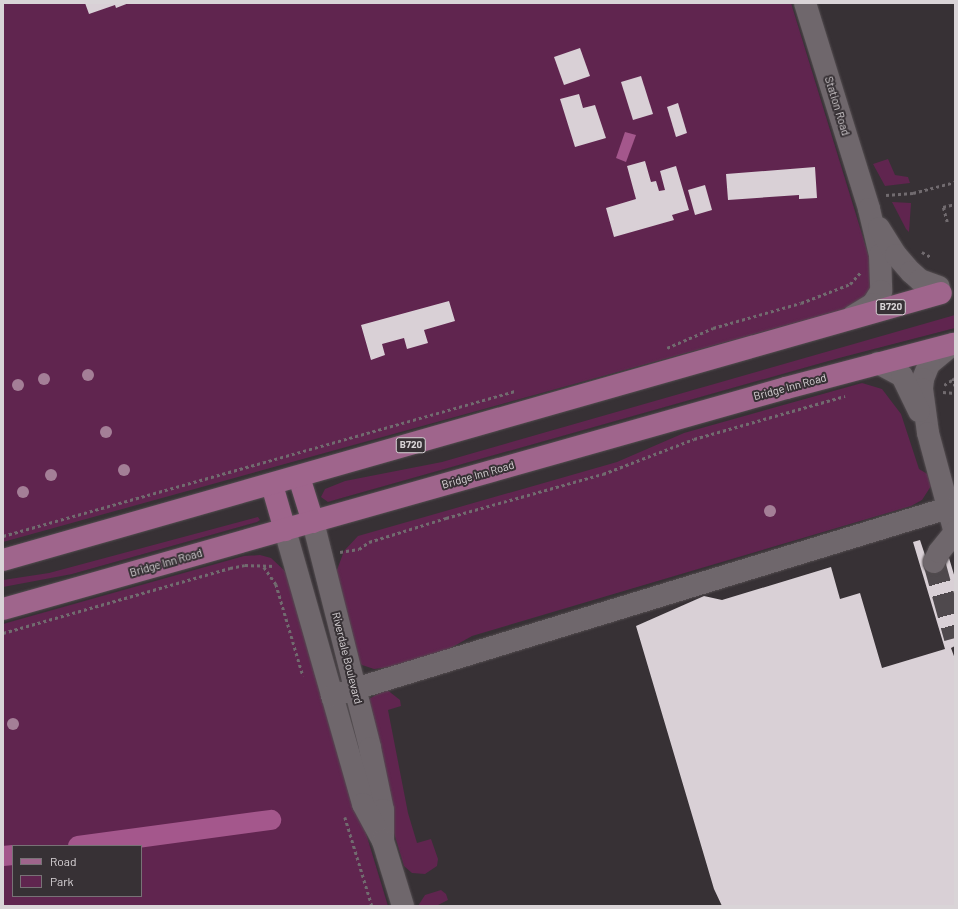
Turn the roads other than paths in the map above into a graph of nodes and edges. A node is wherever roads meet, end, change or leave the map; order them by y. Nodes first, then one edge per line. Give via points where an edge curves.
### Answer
1 (805, 3) edge
2 (889, 260) junction
3 (940, 290) joint
4 (842, 322) junction
5 (953, 344) joint
6 (878, 364) junction
7 (928, 432) junction
8 (299, 477) junction
9 (272, 485) junction
10 (948, 508) junction
11 (313, 522) junction
12 (285, 530) junction
13 (955, 532) edge
14 (3, 560) edge
15 (934, 562) dead end
16 (3, 609) edge
17 (355, 689) junction
18 (332, 696) junction
19 (382, 841) junction
20 (403, 906) edge

1 - 2 street, Station Road via 878,202
2 - 3 street
2 - 4 street, Station Road via 878,298 862,312
3 - 4 main road, B720
4 - 8 main road, B720
5 - 6 main road, Bridge Inn Road
5 - 7 street via 929,364 923,379 922,401
6 - 7 street via 902,376
6 - 11 main road, Bridge Inn Road
7 - 10 street
8 - 9 main road, B720
8 - 11 main road, Riverdale Boulevard
9 - 12 main road, Riverdale Boulevard
9 - 14 main road, B720
10 - 13 street
10 - 17 street
11 - 12 main road, Bridge Inn Road
11 - 17 street, Riverdale Boulevard
12 - 16 main road, Bridge Inn Road
12 - 18 street, Riverdale Boulevard
13 - 15 street
17 - 18 street
17 - 19 street, Riverdale Boulevard via 381,799
18 - 19 street, Riverdale Boulevard via 362,804
19 - 20 street, Riverdale Boulevard

